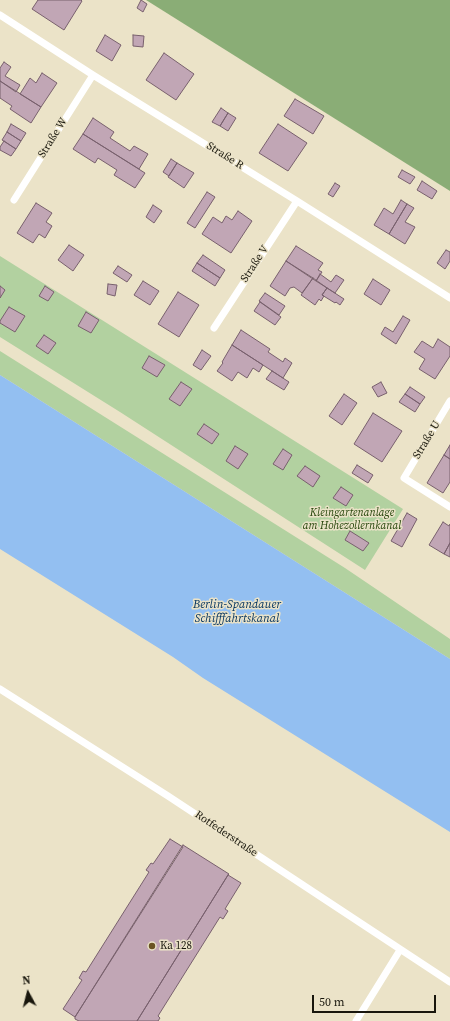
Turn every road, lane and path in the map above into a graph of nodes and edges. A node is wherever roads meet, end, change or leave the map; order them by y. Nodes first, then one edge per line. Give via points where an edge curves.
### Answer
1 (0, 15) edge
2 (93, 74) junction
3 (14, 200) dead end
4 (297, 201) junction
5 (450, 298) edge
6 (214, 328) dead end
7 (450, 402) edge
8 (450, 508) edge
9 (0, 690) edge
10 (400, 950) junction
11 (450, 982) edge
12 (356, 1021) edge

1 - 2 lane, Straße R
2 - 3 lane, Straße W
2 - 4 lane, Straße R
4 - 5 lane, Straße R
4 - 6 lane, Straße V
7 - 8 lane, Straße U via 404,478
9 - 10 lane, Rotfederstraße via 168,796
10 - 11 lane, Rotfederstraße
10 - 12 lane

